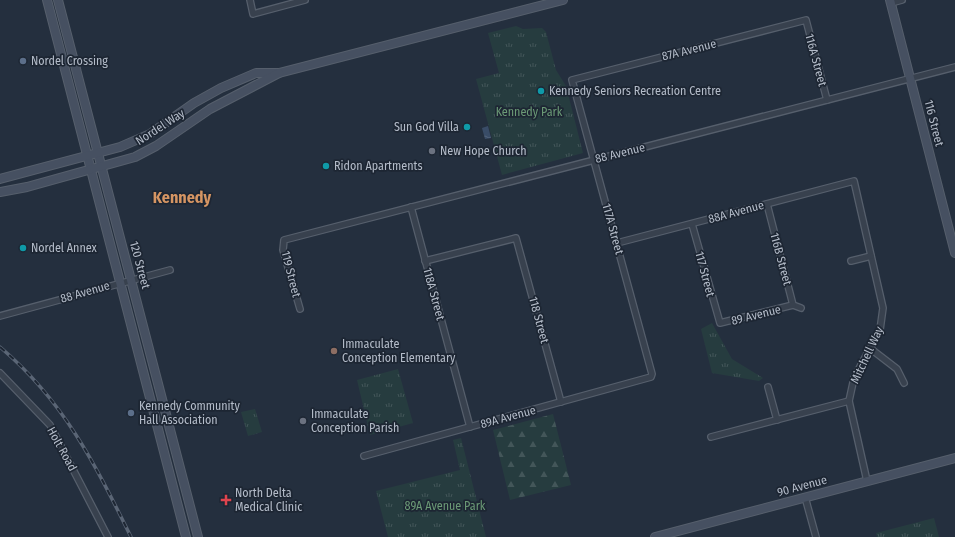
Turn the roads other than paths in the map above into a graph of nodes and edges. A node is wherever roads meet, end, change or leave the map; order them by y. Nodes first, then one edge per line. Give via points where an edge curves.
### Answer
1 (47, 0) edge
2 (58, 0) edge
3 (250, 0) edge
4 (305, 0) edge
5 (563, 0) edge
6 (902, 0) edge
7 (891, 1) edge
8 (51, 16) junction
9 (806, 20) joint
10 (70, 45) junction
11 (955, 67) edge
12 (279, 73) junction
13 (910, 78) junction
14 (572, 80) joint
15 (827, 100) junction
16 (98, 154) junction
17 (88, 157) junction
18 (595, 160) junction
19 (102, 168) junction
20 (91, 170) junction
21 (0, 179) edge
22 (854, 181) joint
23 (0, 192) edge
24 (767, 204) junction
25 (411, 207) junction
26 (692, 224) junction
27 (284, 240) joint
28 (617, 242) junction
29 (955, 253) edge
30 (871, 256) junction
31 (425, 261) junction
32 (851, 261) dead end
33 (170, 270) dead end
34 (132, 279) junction
35 (120, 282) junction
36 (793, 305) junction
37 (801, 308) dead end
38 (300, 309) dead end
39 (0, 316) edge
40 (720, 323) joint
41 (871, 348) junction
42 (0, 373) edge
43 (651, 377) joint
44 (904, 383) dead end
45 (768, 387) dead end
46 (849, 401) junction
47 (561, 402) junction
48 (155, 419) junction
49 (777, 420) junction
50 (470, 427) junction
51 (711, 437) dead end
52 (364, 456) dead end
53 (955, 458) edge
54 (180, 470) junction
55 (868, 481) junction
56 (805, 497) junction
57 (108, 537) edge
58 (186, 537) edge
59 (198, 537) edge
60 (654, 537) edge
61 (816, 537) edge

1 - 8 main road, 120 Street
2 - 10 main road, 120 Street
3 - 4 street via 253,14
5 - 12 main road, Nordel Way
6 - 7 street
7 - 13 main road, 116 Street
8 - 10 main road via 56,20 63,39
8 - 17 main road, 120 Street
9 - 14 street, 87A Avenue
9 - 15 street, 116A Street
10 - 16 main road, 120 Street
11 - 13 street, 88 Avenue
12 - 16 main road, Nordel Way via 256,73 232,83 194,103 140,139
12 - 19 main road, Nordel Way via 210,109 145,152
13 - 15 street, 88 Avenue
13 - 29 main road, 116 Street
14 - 18 street, 117A Street
15 - 18 street, 88 Avenue
16 - 17 main road, Nordel Way
16 - 19 main road, 120 Street
17 - 20 main road, 120 Street
17 - 21 main road, Nordel Way
18 - 25 street, 88 Avenue
18 - 28 street, 117A Street
19 - 20 main road, Nordel Way
19 - 34 main road, 120 Street
20 - 23 main road, Nordel Way
20 - 35 main road, 120 Street
22 - 24 street, 88A Avenue
22 - 30 street, Mitchell Way
24 - 26 street, 88A Avenue
24 - 36 street, 116B Street
25 - 27 street, 88 Avenue
25 - 31 street, 118A Street
26 - 28 street, 88A Avenue
26 - 40 street, 117 Street
27 - 38 street, 119 Street via 283,250
28 - 43 street, 117A Street
30 - 32 street
30 - 41 street, Mitchell Way via 883,315 880,330
31 - 47 street, 118 Street via 516,238
31 - 50 street, 118A Street
33 - 34 street, 88 Avenue
34 - 35 street, 88 Avenue
34 - 54 main road, 120 Street
35 - 39 street, 88 Avenue
35 - 48 main road, 120 Street
36 - 37 street
36 - 40 street, 89 Avenue
41 - 44 street via 897,369
41 - 46 street, Mitchell Way via 854,378
42 - 57 street, Holt Road via 50,425
43 - 47 street, 89A Avenue
45 - 49 street
46 - 49 street
46 - 55 street, Mitchell Way
47 - 50 street, 89A Avenue
48 - 54 main road via 163,421 173,459
48 - 58 main road, 120 Street
49 - 51 street
50 - 52 street, 89A Avenue
53 - 55 main road, 90 Avenue
54 - 59 main road, 120 Street
55 - 56 main road, 90 Avenue
56 - 60 main road, 90 Avenue
56 - 61 street

